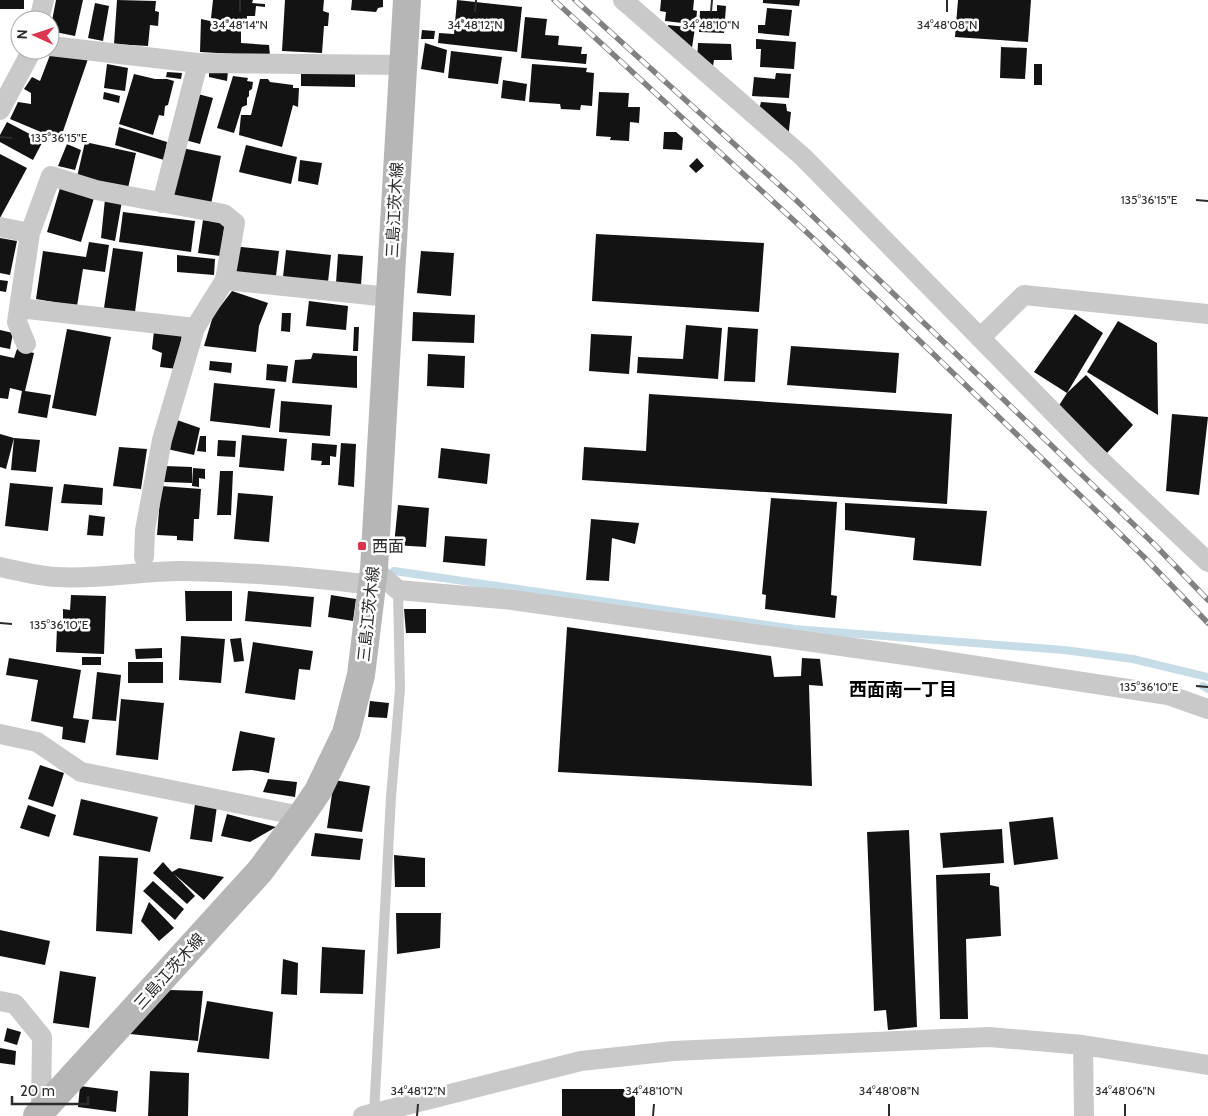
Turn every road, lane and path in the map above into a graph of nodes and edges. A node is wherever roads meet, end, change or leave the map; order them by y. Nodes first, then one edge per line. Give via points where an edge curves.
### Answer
1 (406, 0) edge
2 (623, 0) edge
3 (60, 47) edge
4 (28, 60) edge
5 (198, 63) junction
6 (403, 65) junction
7 (0, 110) edge
8 (162, 202) junction
9 (0, 227) edge
10 (30, 233) junction
11 (225, 280) junction
12 (389, 297) junction
13 (19, 308) junction
14 (1208, 314) edge
15 (195, 328) junction
16 (980, 338) junction
17 (26, 344) dead end
18 (144, 557) dead end
19 (1208, 562) edge
20 (0, 567) edge
21 (381, 582) junction
22 (1208, 709) edge
23 (0, 734) edge
24 (301, 816) junction
25 (0, 1001) edge
26 (1083, 1045) junction
27 (1208, 1065) edge
28 (43, 1115) edge
29 (369, 1115) edge
30 (1084, 1116) edge

1 - 6 main road, 三島江茨木線
2 - 16 street via 802,157
3 - 5 street
4 - 7 street
5 - 6 street
5 - 8 street
6 - 12 main road, 三島江茨木線
8 - 10 street via 96,190 51,176
8 - 11 street via 224,214 235,223
9 - 10 street
10 - 13 street
11 - 12 street
11 - 15 street
12 - 21 main road, 三島江茨木線
13 - 15 street
13 - 17 street via 17,322
14 - 16 street via 1024,295
15 - 18 street via 162,440 145,530
16 - 19 street via 1097,457
20 - 21 street via 58,577 181,571
21 - 22 street via 1168,695
21 - 24 main road, 三島江茨木線 via 346,733 318,791
21 - 29 lane via 400,690
23 - 24 street via 37,742 81,772
24 - 28 main road, 三島江茨木線 via 260,871
25 - 28 street via 15,1004 42,1038
26 - 27 street
26 - 29 street via 989,1037 673,1051 581,1061
26 - 30 street

